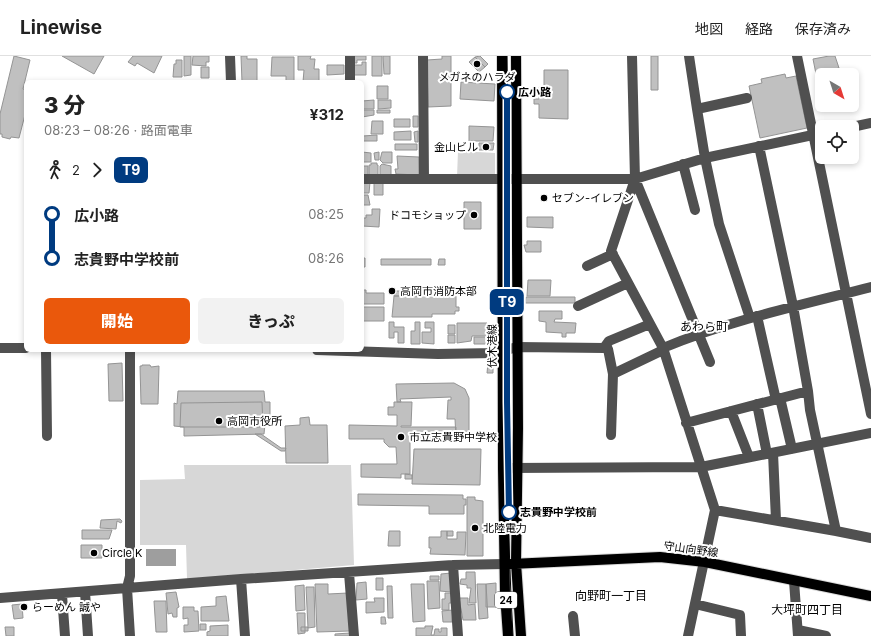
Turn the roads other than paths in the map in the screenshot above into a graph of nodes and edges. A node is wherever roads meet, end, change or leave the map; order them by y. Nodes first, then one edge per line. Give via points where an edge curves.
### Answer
1 (230, 56) edge
2 (350, 56) edge
3 (423, 56) edge
4 (502, 56) edge
5 (516, 56) edge
6 (632, 56) edge
7 (689, 56) edge
8 (797, 56) edge
9 (231, 80) edge
10 (350, 80) edge
11 (747, 98) dead end
12 (697, 109) junction
13 (815, 123) edge
14 (871, 123) edge
15 (859, 126) edge
16 (815, 135) edge
17 (759, 146) junction
18 (705, 158) junction
19 (683, 164) junction
20 (823, 164) edge
21 (516, 178) junction
22 (424, 179) junction
23 (503, 179) junction
24 (634, 179) junction
25 (364, 180) edge
26 (695, 210) dead end
27 (613, 254) junction
28 (586, 266) dead end
29 (628, 283) junction
30 (871, 287) edge
31 (847, 293) junction
32 (578, 306) dead end
33 (793, 306) junction
34 (754, 317) junction
35 (650, 324) junction
36 (699, 333) junction
37 (517, 347) junction
38 (0, 348) edge
39 (24, 348) edge
40 (604, 348) junction
41 (663, 348) junction
42 (504, 350) junction
43 (364, 351) edge
44 (46, 352) edge
45 (130, 352) edge
46 (710, 362) dead end
47 (613, 374) junction
48 (808, 391) junction
49 (778, 399) junction
50 (757, 404) junction
51 (732, 411) junction
52 (871, 414) edge
53 (686, 423) junction
54 (871, 433) edge
55 (611, 435) dead end
56 (48, 436) dead end
57 (818, 444) junction
58 (792, 450) junction
59 (770, 453) junction
60 (749, 457) junction
61 (701, 467) junction
62 (503, 468) junction
63 (517, 469) junction
64 (715, 510) junction
65 (776, 520) junction
66 (836, 531) junction
67 (871, 538) edge
68 (705, 562) junction
69 (516, 563) junction
70 (505, 564) junction
71 (453, 565) junction
72 (349, 573) junction
73 (241, 579) junction
74 (794, 581) junction
75 (127, 588) junction
76 (85, 592) junction
77 (62, 594) junction
78 (871, 596) edge
79 (0, 598) edge
80 (695, 604) junction
81 (573, 616) dead end
82 (798, 633) edge
83 (65, 636) edge
84 (88, 636) edge
85 (130, 636) edge
86 (245, 636) edge
87 (354, 636) edge
88 (458, 636) edge
89 (508, 636) edge
90 (521, 636) edge
91 (575, 636) edge
92 (688, 636) edge
93 (741, 636) edge
94 (826, 636) edge

1 - 9 street
2 - 10 street
3 - 22 street
4 - 23 main road, 伏木港線 / 24
5 - 21 main road, 24
6 - 24 street
7 - 12 street
8 - 13 street
11 - 12 street
12 - 18 street
14 - 15 street
16 - 17 street
17 - 18 street
17 - 33 street
18 - 19 street
18 - 34 street via 719,224
19 - 24 street
19 - 26 street
20 - 31 street
21 - 23 street
21 - 24 street
21 - 37 main road, 24
22 - 23 street
22 - 25 street
23 - 42 main road, 伏木港線 / 24
24 - 27 street via 611,251
24 - 36 street
27 - 28 street
27 - 29 street
29 - 32 street
29 - 35 street
30 - 31 street
31 - 33 street
31 - 52 street
33 - 34 street
33 - 48 street
34 - 36 street
34 - 49 street
35 - 40 street via 609,341
35 - 41 street
36 - 41 street
36 - 46 street
37 - 40 street
37 - 42 street
37 - 63 main road, 24
38 - 39 street
40 - 47 street via 608,349
41 - 47 street
41 - 53 street
42 - 43 street via 496,353 438,354
42 - 62 main road, 伏木港線 / 24
44 - 56 street
45 - 75 street via 130,576
47 - 55 street
48 - 49 street
48 - 57 street
49 - 50 street
49 - 58 street
50 - 51 street
50 - 59 street
51 - 53 street
51 - 60 street
53 - 61 street
54 - 57 street
57 - 58 street
57 - 66 street
58 - 59 street
59 - 60 street
59 - 65 street
60 - 61 street
61 - 63 street
61 - 64 street
62 - 63 street
62 - 70 main road, 伏木港線 / 24
63 - 69 main road, 24
64 - 65 street
64 - 68 street
65 - 66 street
66 - 67 street
68 - 69 main road, 守山向野線 via 660,557
68 - 74 main road, 守山向野線
68 - 80 street
69 - 70 main road, 守山向野線
69 - 90 main road, 24
70 - 71 street
70 - 89 main road, 伏木港線 / 24
71 - 72 street
71 - 88 street
72 - 73 street
72 - 87 street
73 - 75 street
73 - 86 street
74 - 78 main road, 守山向野線
74 - 82 street
75 - 76 street
75 - 85 street
76 - 77 street
76 - 84 street
77 - 79 street
77 - 83 street
80 - 92 street
80 - 93 street via 740,615
81 - 91 street
82 - 94 street

